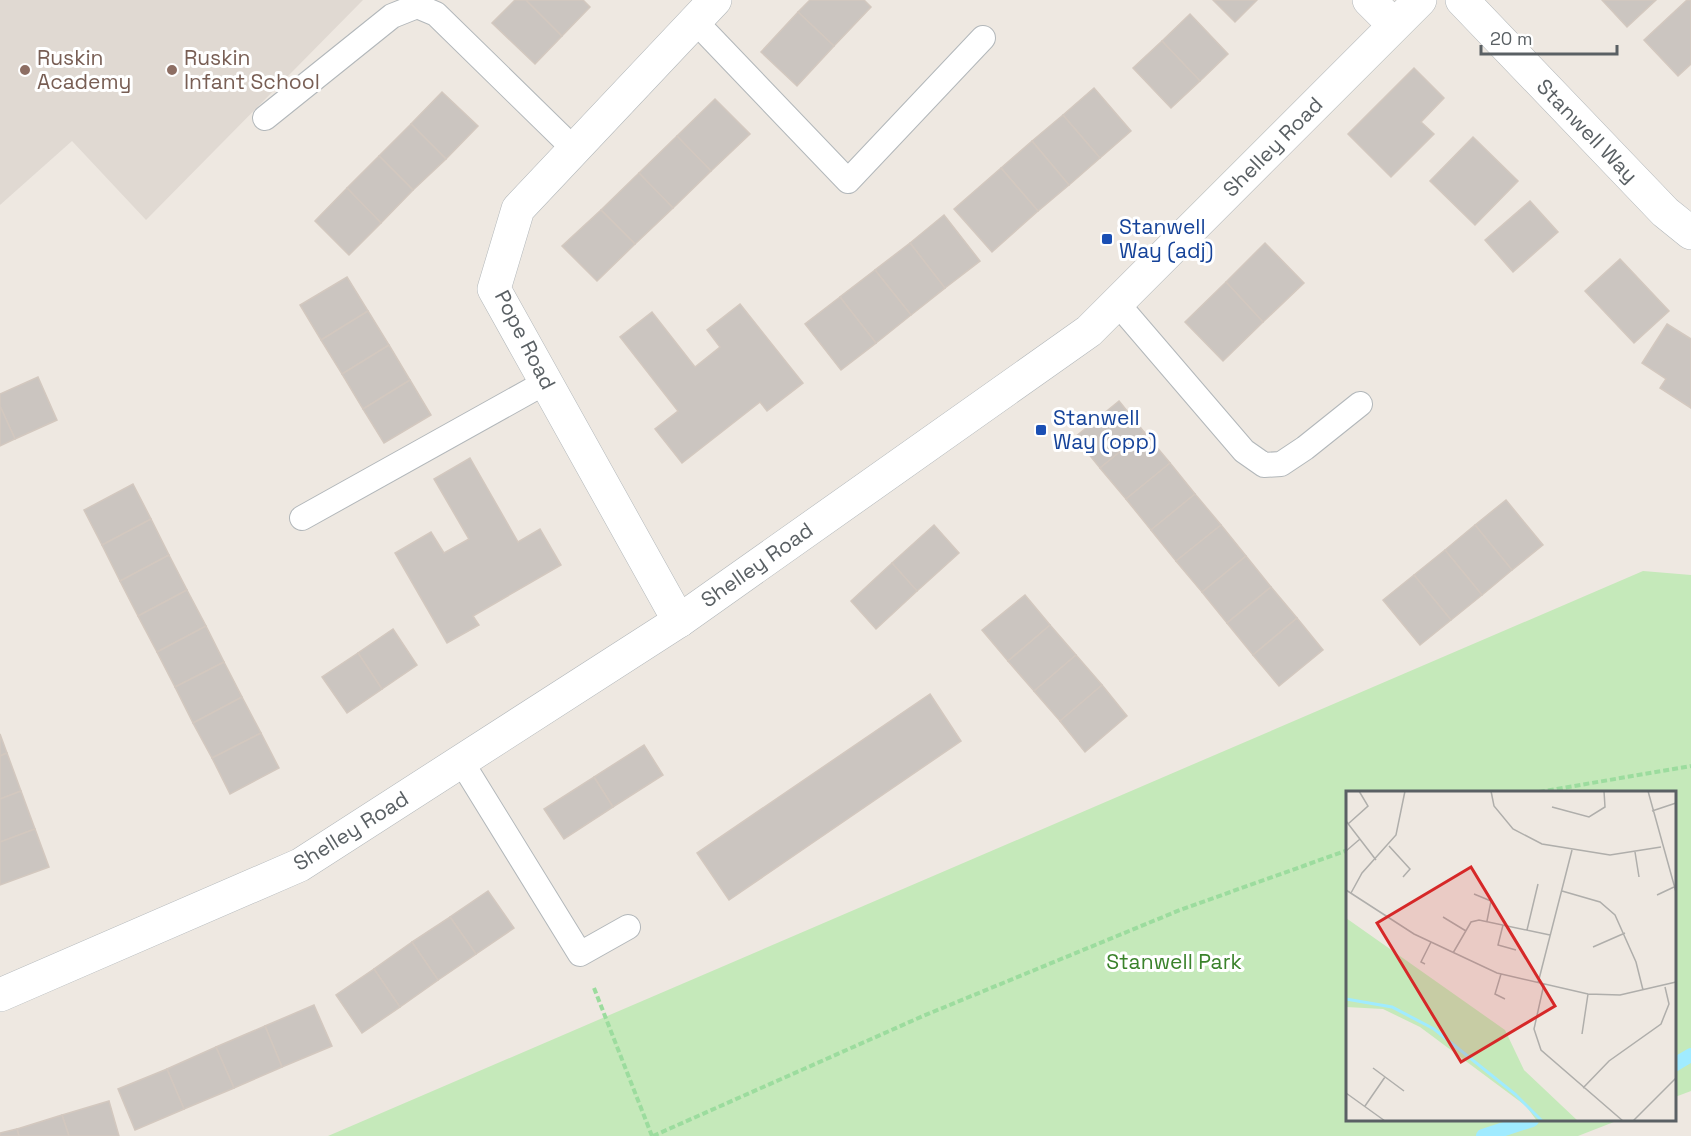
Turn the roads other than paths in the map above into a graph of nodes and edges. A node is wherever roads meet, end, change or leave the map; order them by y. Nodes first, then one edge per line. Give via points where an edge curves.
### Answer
1 (1369, 0) edge
2 (1420, 0) edge
3 (1462, 0) edge
4 (705, 10) edge
5 (1394, 25) junction
6 (983, 38) dead end
7 (265, 118) dead end
8 (574, 149) junction
9 (1691, 233) edge
10 (1117, 303) junction
11 (546, 382) junction
12 (1360, 404) dead end
13 (302, 518) dead end
14 (679, 621) junction
15 (461, 761) junction
16 (628, 927) dead end
17 (0, 995) edge

1 - 5 street
2 - 5 street, Shelley Road
3 - 9 street, Stanwell Way via 1665,212
4 - 6 lane via 848,181
4 - 8 street, Pope Road
5 - 10 street, Shelley Road
7 - 8 lane via 392,16 417,6 436,14
8 - 11 street, Pope Road via 518,209 494,290
10 - 12 lane via 1244,451 1264,465 1281,464
10 - 14 street, Shelley Road via 1089,331
11 - 13 lane
11 - 14 street, Pope Road
14 - 15 street, Shelley Road
15 - 16 lane via 580,954
15 - 17 street, Shelley Road via 300,865

